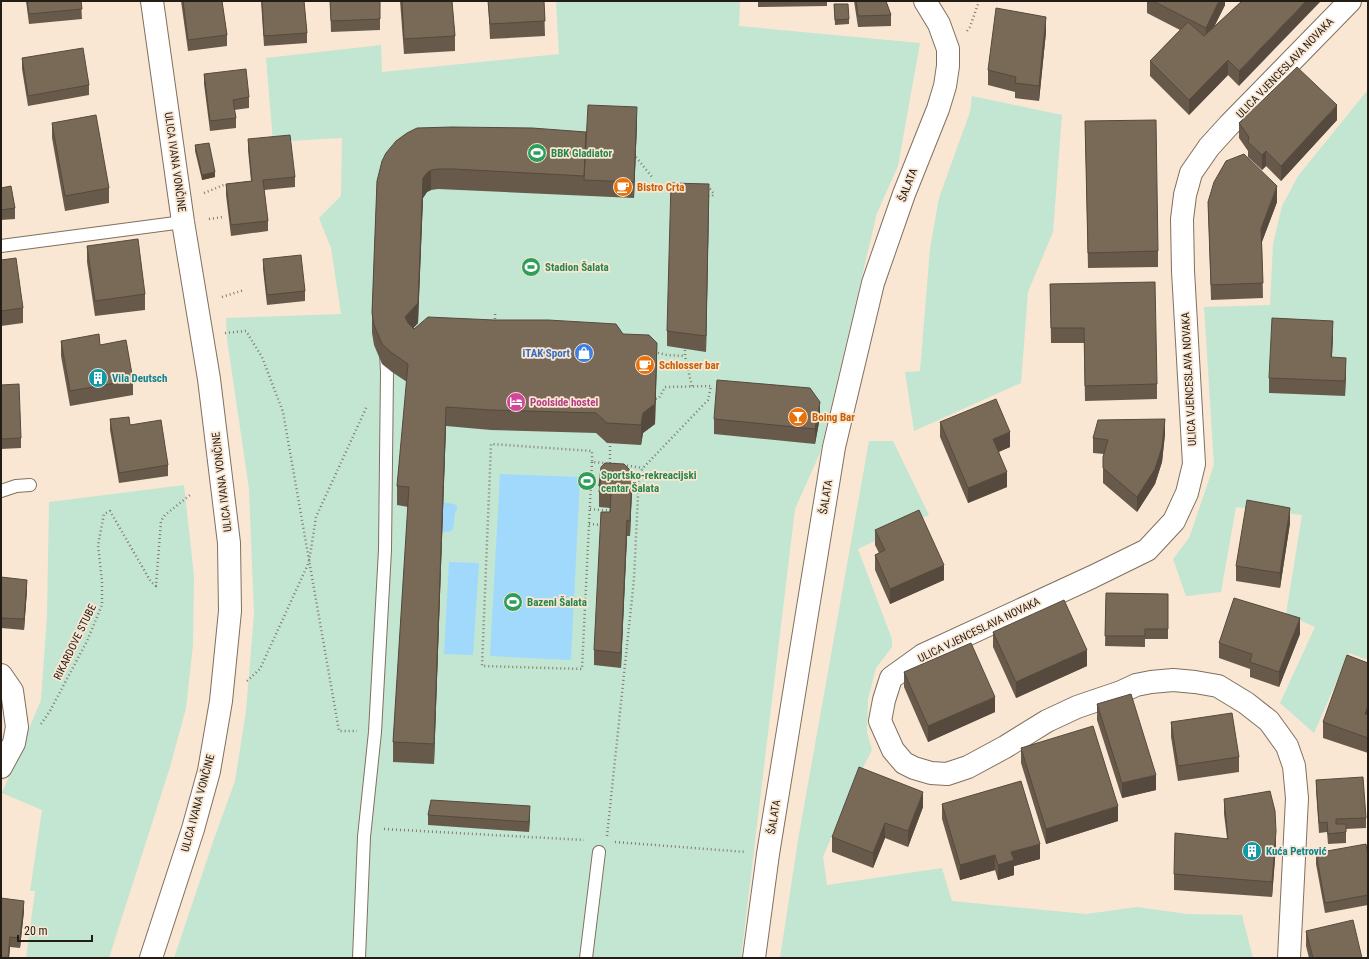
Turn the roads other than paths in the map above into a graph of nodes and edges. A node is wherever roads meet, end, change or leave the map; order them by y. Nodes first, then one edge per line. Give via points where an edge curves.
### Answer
1 (152, 1) edge
2 (925, 1) edge
3 (1350, 1) edge
4 (183, 222) junction
5 (1, 246) edge
6 (385, 339) edge
7 (30, 484) dead end
8 (1, 491) edge
9 (1, 675) edge
10 (1, 767) edge
11 (599, 852) road end
12 (151, 958) edge
13 (359, 958) edge
14 (586, 958) edge
15 (754, 958) edge
16 (1289, 958) edge

1 - 4 street, ULICA IVANA VONČINE
2 - 15 street, ŠALATA via 939,24 948,49 945,86 873,283 834,447 768,854
3 - 16 street, ULICA VJENCESLAVA NOVAKA via 1229,125 1209,147 1191,173 1182,219 1194,464 1187,493 1174,521 1147,550 923,655 891,678 880,721 892,750 904,763 925,771 947,774 968,767 1047,721 1136,685 1173,680 1218,686 1269,721 1287,746 1294,766 1297,798
4 - 5 lane
4 - 12 street, ULICA IVANA VONČINE via 209,380 229,543 230,611 221,701 209,771
6 - 13 lane via 385,550 376,732 364,837
7 - 8 lane
9 - 10 street via 12,691 17,727 14,743
11 - 14 lane

